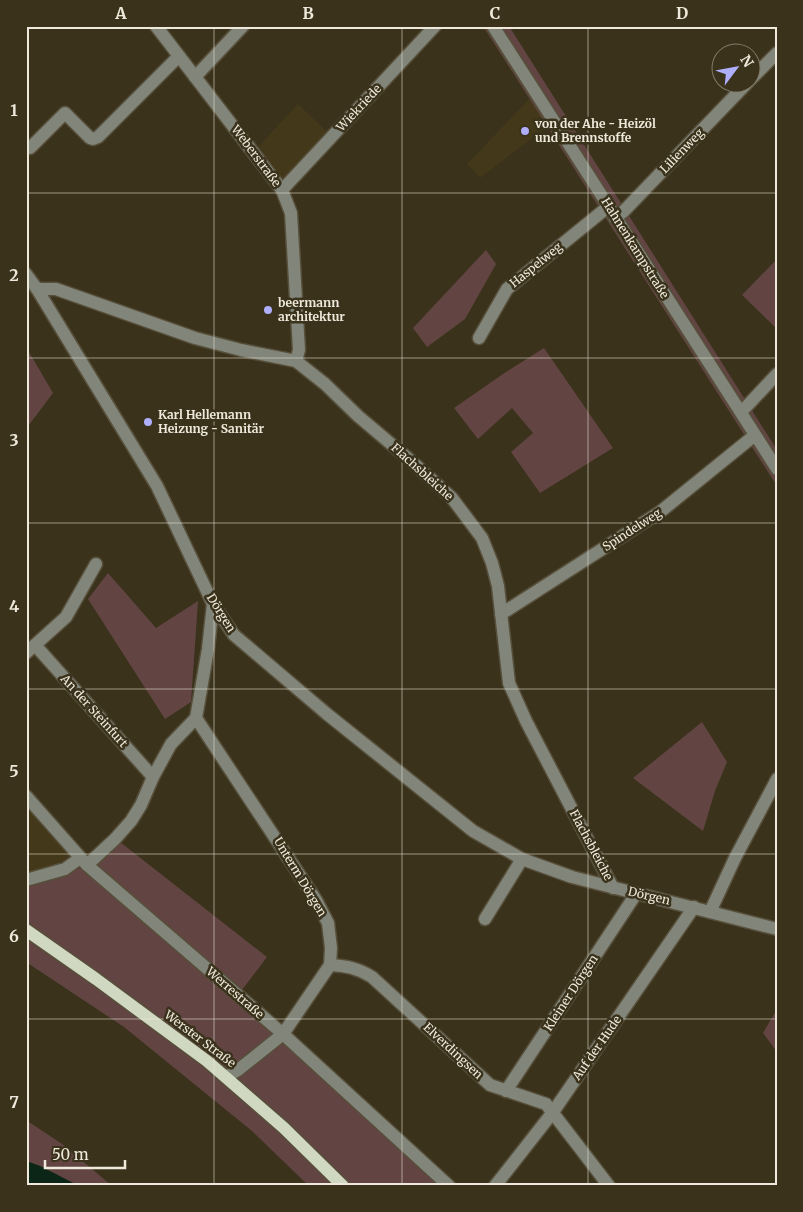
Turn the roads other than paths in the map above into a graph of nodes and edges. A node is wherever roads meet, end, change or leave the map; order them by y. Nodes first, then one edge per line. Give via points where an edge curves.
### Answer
1 (156, 26) edge
2 (243, 26) edge
3 (435, 26) edge
4 (493, 26) edge
5 (777, 53) edge
6 (179, 56) junction
7 (760, 70) edge
8 (195, 77) junction
9 (738, 92) edge
10 (30, 148) dead end
11 (282, 190) junction
12 (612, 212) junction
13 (26, 274) edge
14 (38, 289) junction
15 (479, 338) dead end
16 (296, 361) junction
17 (777, 374) edge
18 (740, 411) junction
19 (755, 435) junction
20 (777, 470) edge
21 (96, 564) dead end
22 (213, 604) junction
23 (501, 614) junction
24 (30, 649) edge
25 (196, 718) junction
26 (153, 777) junction
27 (777, 779) edge
28 (26, 796) edge
29 (522, 859) junction
30 (84, 861) junction
31 (26, 880) edge
32 (613, 888) junction
33 (636, 894) junction
34 (694, 907) junction
35 (710, 912) junction
36 (485, 919) dead end
37 (777, 929) edge
38 (26, 930) edge
39 (330, 965) junction
40 (283, 1034) junction
41 (226, 1077) junction
42 (506, 1091) junction
43 (553, 1112) junction
44 (343, 1186) edge
45 (449, 1186) edge
46 (495, 1186) edge
47 (609, 1186) edge

1 - 6 street, Weberstraße
2 - 8 street
3 - 11 street, Wiekriede
4 - 12 street, Hahnenkampstraße
5 - 7 street, Lilienweg
6 - 8 street, Weberstraße
6 - 10 street via 98,137 90,138 64,114
8 - 11 street, Weberstraße
9 - 12 street, Lilienweg via 623,212
11 - 16 street, Weberstraße via 291,213 300,350
12 - 15 street, Haspelweg via 506,289
12 - 18 street, Hahnenkampstraße
13 - 14 street, Dörgen
14 - 16 street, Flachsbleiche via 56,289 195,338
14 - 22 street, Dörgen via 158,486
16 - 23 street, Flachsbleiche via 452,498 482,538 494,571
17 - 18 street
18 - 19 street, Hahnenkampstraße
19 - 20 street, Hahnenkampstraße
19 - 23 street, Spindelweg via 660,512
21 - 24 street, An der Steinfurt via 66,617
22 - 25 street
22 - 29 street, Dörgen via 234,635 327,714 474,831
23 - 32 street, Flachsbleiche via 509,683
24 - 26 street, An der Steinfurt
25 - 26 street via 171,744
25 - 39 street, Unterm Dörgen via 316,900 328,924
26 - 30 street via 141,805 119,835
27 - 35 street
28 - 30 street, Werrestraße
29 - 32 street, Dörgen
29 - 36 street
30 - 31 street
30 - 40 street, Werrestraße
32 - 33 street, Dörgen
33 - 34 street, Dörgen
33 - 42 street, Kleiner Dörgen
34 - 35 street, Dörgen
34 - 43 street, Auf der Hude
35 - 37 street, Dörgen
38 - 41 main road, Werster Straße
39 - 40 street
39 - 42 street, Elverdingsen via 355,968 372,977 490,1085
40 - 41 street
40 - 45 street, Werrestraße
41 - 44 main road, Werster Straße
42 - 43 street, Elverdingsen via 546,1104
43 - 46 street, Auf der Hude
43 - 47 street, Elverdingsen

